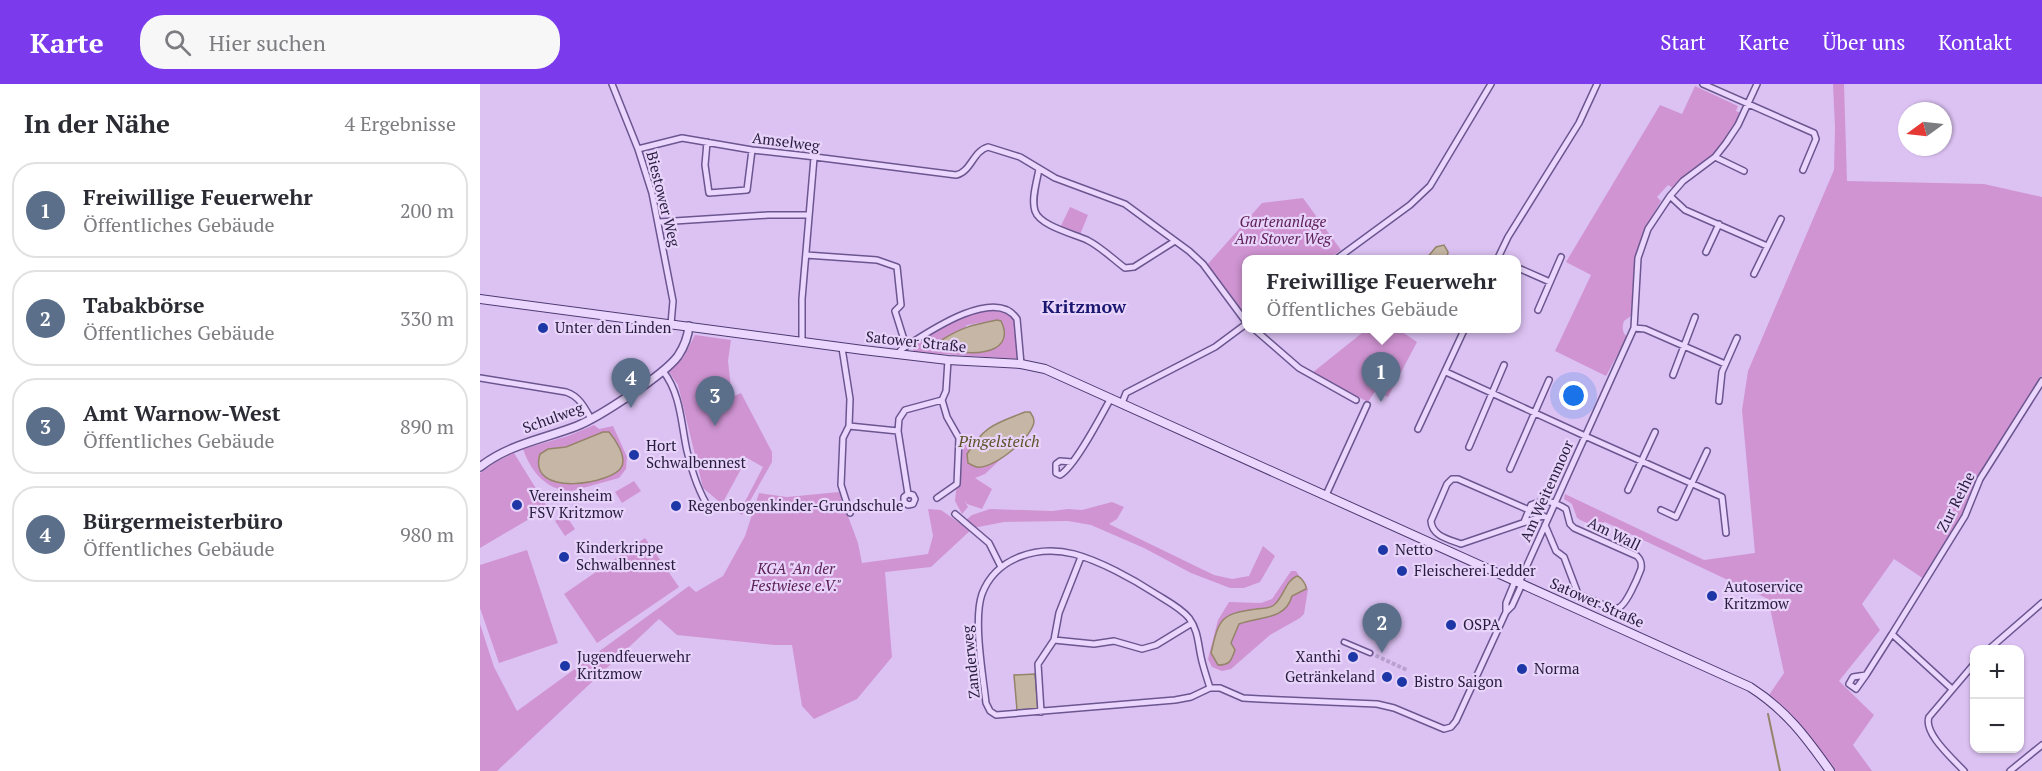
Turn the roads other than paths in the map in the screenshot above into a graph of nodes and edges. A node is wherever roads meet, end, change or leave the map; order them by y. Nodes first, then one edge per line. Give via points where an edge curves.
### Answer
1 (612, 84) edge
2 (1491, 84) edge
3 (1597, 84) edge
4 (1703, 84) edge
5 (1757, 84) edge
6 (1748, 103) junction
7 (707, 142) junction
8 (638, 149) junction
9 (752, 150) junction
10 (1714, 157) junction
11 (814, 158) junction
12 (1039, 169) junction
13 (1803, 170) dead end
14 (1744, 171) dead end
15 (1670, 196) junction
16 (809, 215) junction
17 (1781, 219) dead end
18 (659, 222) junction
19 (1719, 224) junction
20 (1175, 241) junction
21 (1767, 246) junction
22 (1706, 252) dead end
23 (806, 255) junction
24 (1342, 255) edge
25 (1499, 255) edge
26 (1561, 257) dead end
27 (1521, 269) edge
28 (1754, 274) dead end
29 (1550, 282) junction
30 (480, 299) edge
31 (1538, 310) dead end
32 (1695, 317) dead end
33 (1242, 318) edge
34 (672, 324) junction
35 (689, 326) junction
36 (1242, 326) edge
37 (1634, 328) junction
38 (1259, 333) edge
39 (1463, 333) edge
40 (1737, 338) dead end
41 (802, 342) junction
42 (906, 346) junction
43 (1684, 346) junction
44 (842, 348) junction
45 (897, 354) junction
46 (948, 360) junction
47 (1022, 364) junction
48 (1504, 364) dead end
49 (1725, 364) junction
50 (663, 371) junction
51 (1446, 372) junction
52 (1673, 375) dead end
53 (480, 378) edge
54 (1549, 380) dead end
55 (2042, 381) edge
56 (1492, 393) junction
57 (1111, 398) junction
58 (942, 400) junction
59 (1356, 400) dead end
60 (1719, 401) dead end
61 (1122, 403) junction
62 (1367, 405) dead end
63 (1535, 413) junction
64 (591, 419) junction
65 (849, 426) junction
66 (1418, 429) dead end
67 (898, 431) junction
68 (1655, 432) dead end
69 (1585, 436) junction
70 (1469, 447) dead end
71 (1707, 451) dead end
72 (1640, 461) junction
73 (1072, 462) dead end
74 (480, 467) edge
75 (1510, 469) dead end
76 (1692, 485) junction
77 (1628, 490) dead end
78 (908, 494) dead end
79 (1326, 495) junction
80 (937, 498) dead end
81 (1555, 503) junction
82 (708, 508) dead end
83 (1529, 510) junction
84 (1661, 510) dead end
85 (850, 513) dead end
86 (955, 514) dead end
87 (1548, 518) junction
88 (1524, 522) junction
89 (1545, 525) junction
90 (1726, 533) dead end
91 (1081, 557) junction
92 (1001, 567) junction
93 (1519, 582) junction
94 (2042, 603) edge
95 (1192, 623) junction
96 (1893, 634) junction
97 (1054, 640) junction
98 (1344, 642) dead end
99 (1994, 645) edge
100 (1370, 653) tunnel mouth
101 (1970, 669) edge
102 (1866, 675) dead end
103 (1210, 688) junction
104 (1952, 689) junction
105 (1041, 712) junction
106 (2042, 745) edge
107 (1830, 771) edge
108 (1964, 771) edge
109 (2010, 771) edge

1 - 8 street, Biestower Weg
2 - 24 street via 1430,186
3 - 25 street via 1579,123
4 - 6 street
5 - 6 street, Am Weitenmoor
6 - 10 street, Am Weitenmoor via 1738,125
6 - 13 street via 1814,134 1816,139
7 - 8 street, Amselweg via 674,138
7 - 9 street, Amselweg
7 - 9 street via 709,193 747,190
8 - 18 street, Biestower Weg
9 - 11 street, Amselweg
10 - 14 street
10 - 15 street, Am Weitenmoor
11 - 12 street, Amselweg via 956,175 962,174 980,150 988,147 1020,157
11 - 16 street
12 - 20 street via 1125,204
12 - 20 street via 1034,198 1037,216 1090,242 1125,268 1134,267
15 - 19 street via 1685,210
15 - 37 street, Am Weitenmoor via 1648,229 1638,258
16 - 18 street
16 - 23 street
17 - 21 street
18 - 34 street, Biestower Weg via 673,301
19 - 21 street
19 - 22 street
20 - 33 street via 1203,264
21 - 28 street
23 - 41 street
23 - 42 street via 876,260 897,267 902,305 895,311
26 - 29 street
27 - 29 street
29 - 31 street
30 - 34 main road, Satower Straße
32 - 43 street
34 - 35 main road, Satower Straße
35 - 41 main road, Satower Straße
35 - 50 street, Schulweg via 682,349
36 - 61 street via 1215,347 1126,393
37 - 43 street
37 - 69 street, Am Weitenmoor
38 - 59 street via 1299,368
39 - 51 street
40 - 49 street
41 - 44 main road, Satower Straße
42 - 45 street
42 - 47 street via 960,315 990,307 1006,309 1017,319
43 - 49 street
43 - 52 street
44 - 45 main road, Satower Straße
44 - 65 street via 850,399
45 - 46 main road, Satower Straße
46 - 47 main road, Satower Straße
46 - 58 street
47 - 57 main road, Satower Straße via 1049,371
48 - 56 street
49 - 60 street
50 - 64 street, Schulweg
50 - 82 street via 677,398 687,452
51 - 56 street
51 - 66 street
53 - 64 street via 573,394
54 - 63 street
55 - 96 street, Zur Reihe via 1980,479 1965,516
56 - 63 street
56 - 70 street
57 - 61 main road, Satower Straße
57 - 73 street
58 - 67 street via 904,411
58 - 80 street via 959,438 957,484
61 - 79 main road, Satower Straße
62 - 79 street
63 - 69 street
63 - 75 street
64 - 74 street, Schulweg via 515,446
65 - 67 street
65 - 85 street via 843,438 841,489
67 - 78 street
68 - 72 street
69 - 72 street
69 - 81 street, Am Weitenmoor
71 - 76 street
72 - 76 street
72 - 77 street
76 - 84 street via 1676,517
76 - 90 street via 1722,497
79 - 93 main road, Satower Straße
81 - 83 street via 1543,500
81 - 87 street, Am Weitenmoor
81 - 89 street, Am Wall via 1566,509 1574,528 1641,560 1625,604 1612,609 1578,594 1564,557 1556,551
83 - 88 street
83 - 88 street via 1452,479 1431,521 1434,532 1461,544
86 - 92 street via 988,543
87 - 88 street
87 - 89 street, Am Weitenmoor
89 - 93 street, Am Weitenmoor
91 - 92 street, Zanderweg via 1029,553
91 - 95 street, Zanderweg via 1136,581
91 - 97 street via 1059,613
92 - 105 street, Zanderweg via 982,594 978,617 986,703 996,715
93 - 103 street, Am Weitenmoor via 1512,606 1451,727 1444,729 1377,704 1252,699
93 - 107 main road, Satower Straße via 1750,687 1785,713
94 - 99 street
95 - 97 street via 1156,645 1142,648 1114,641 1094,644
95 - 103 street
96 - 102 street, Zur Reihe
96 - 104 street
97 - 105 street via 1038,664
98 - 100 street
101 - 104 street
103 - 105 street, Zanderweg via 1183,699
104 - 108 street via 1927,722 1931,734
106 - 109 street

